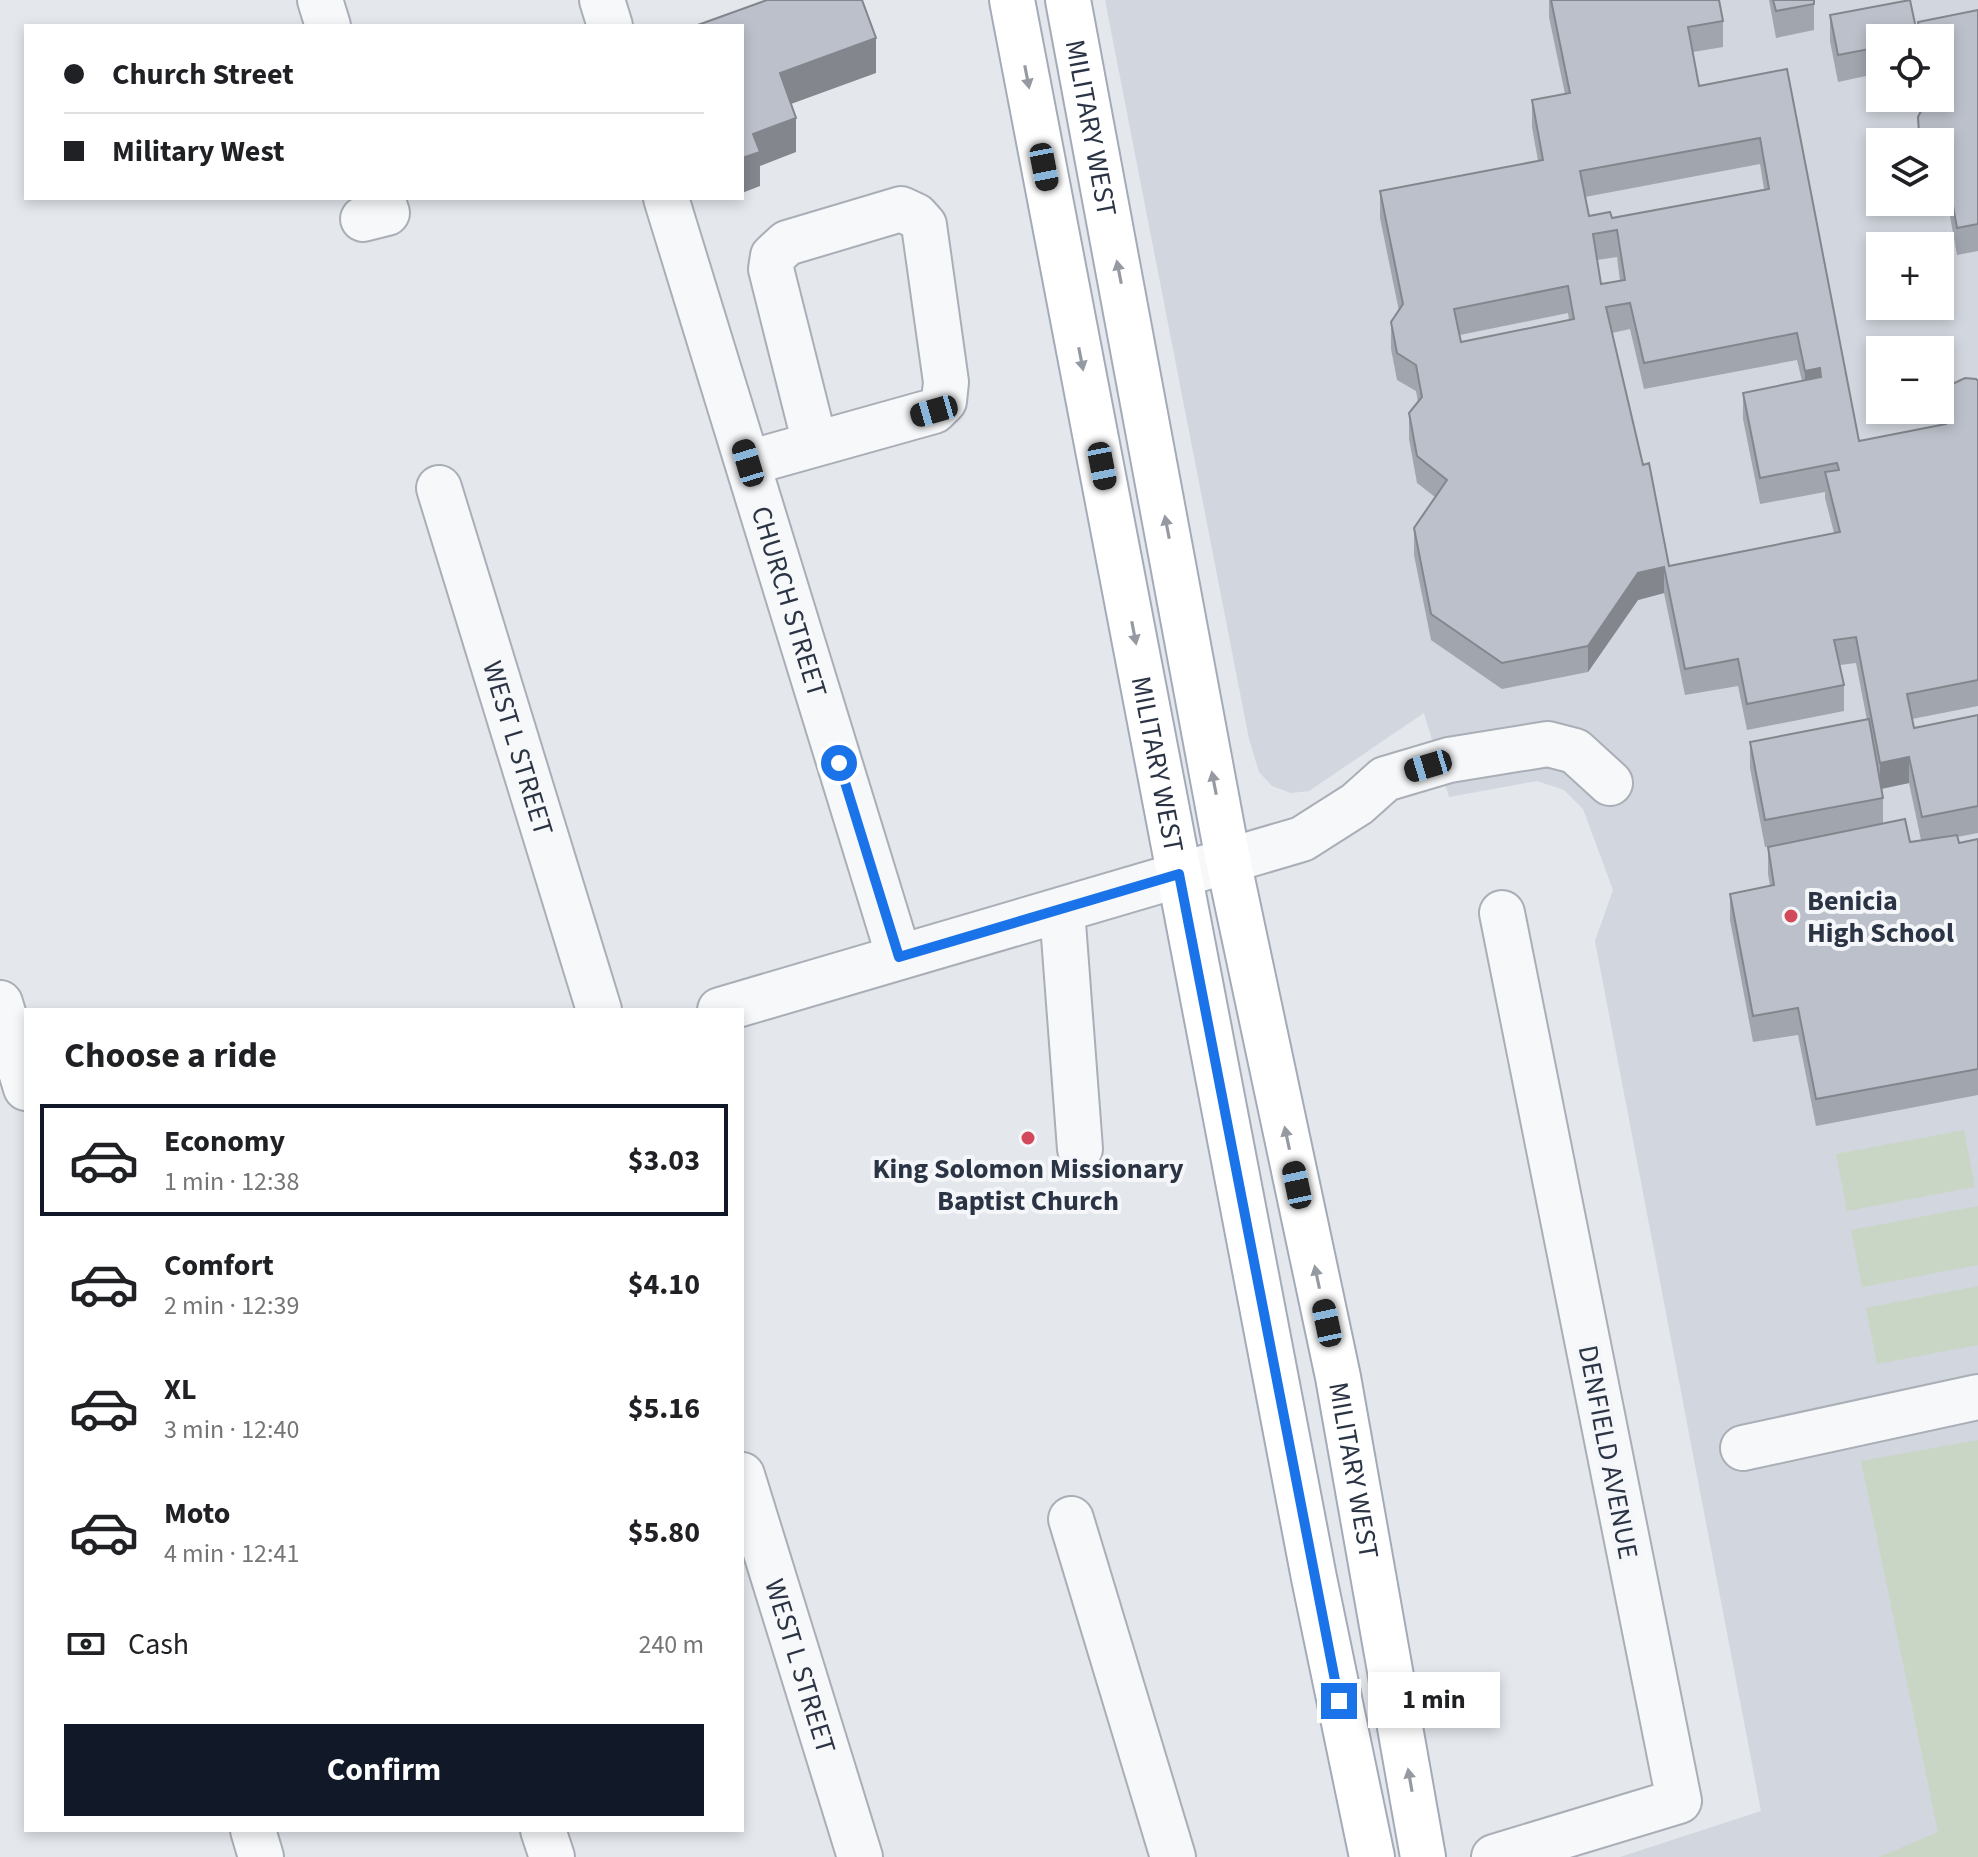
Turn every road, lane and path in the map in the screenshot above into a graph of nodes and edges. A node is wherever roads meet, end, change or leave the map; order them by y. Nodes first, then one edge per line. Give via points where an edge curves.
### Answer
1 (320, 0) edge
2 (602, 0) edge
3 (1012, 0) edge
4 (1068, 0) edge
5 (327, 24) edge
6 (609, 24) edge
7 (667, 200) edge
8 (815, 444) junction
9 (748, 463) junction
10 (439, 488) dead end
11 (1610, 783) dead end
12 (1228, 860) junction
13 (1179, 874) junction
14 (1062, 910) junction
15 (1502, 913) dead end
16 (899, 957) junction
17 (0, 1003) edge
18 (598, 1008) edge
19 (727, 1008) edge
20 (24, 1081) edge
21 (1080, 1149) dead end
22 (1978, 1397) edge
23 (1743, 1448) dead end
24 (744, 1481) edge
25 (1071, 1519) dead end
26 (254, 1832) edge
27 (544, 1832) edge
28 (261, 1857) edge
29 (552, 1857) edge
30 (860, 1857) edge
31 (1173, 1857) edge
32 (1372, 1857) edge
33 (1423, 1857) edge
34 (1494, 1857) edge

1 - 5 street
2 - 6 street
3 -> 13 main road, MILITARY WEST
12 -> 4 main road, MILITARY WEST
7 - 9 street, CHURCH STREET
8 - 8 street via 934,411 944,401 946,382 924,225 901,209 787,243 773,256 771,269
8 - 9 street
9 - 16 street, CHURCH STREET
10 - 18 street, WEST L STREET
11 - 12 street via 1575,751 1548,744 1449,760 1385,779 1302,839
12 - 13 street
33 -> 12 main road, MILITARY WEST via 1338,1377
13 - 14 street
13 - 32 main road, MILITARY WEST
14 - 16 street
14 - 21 street
15 - 34 street, DENFIELD AVENUE via 1679,1801
16 - 19 street
17 - 20 street
22 - 23 street
24 - 30 street, WEST L STREET
25 - 31 street
26 - 28 street
27 - 29 street

